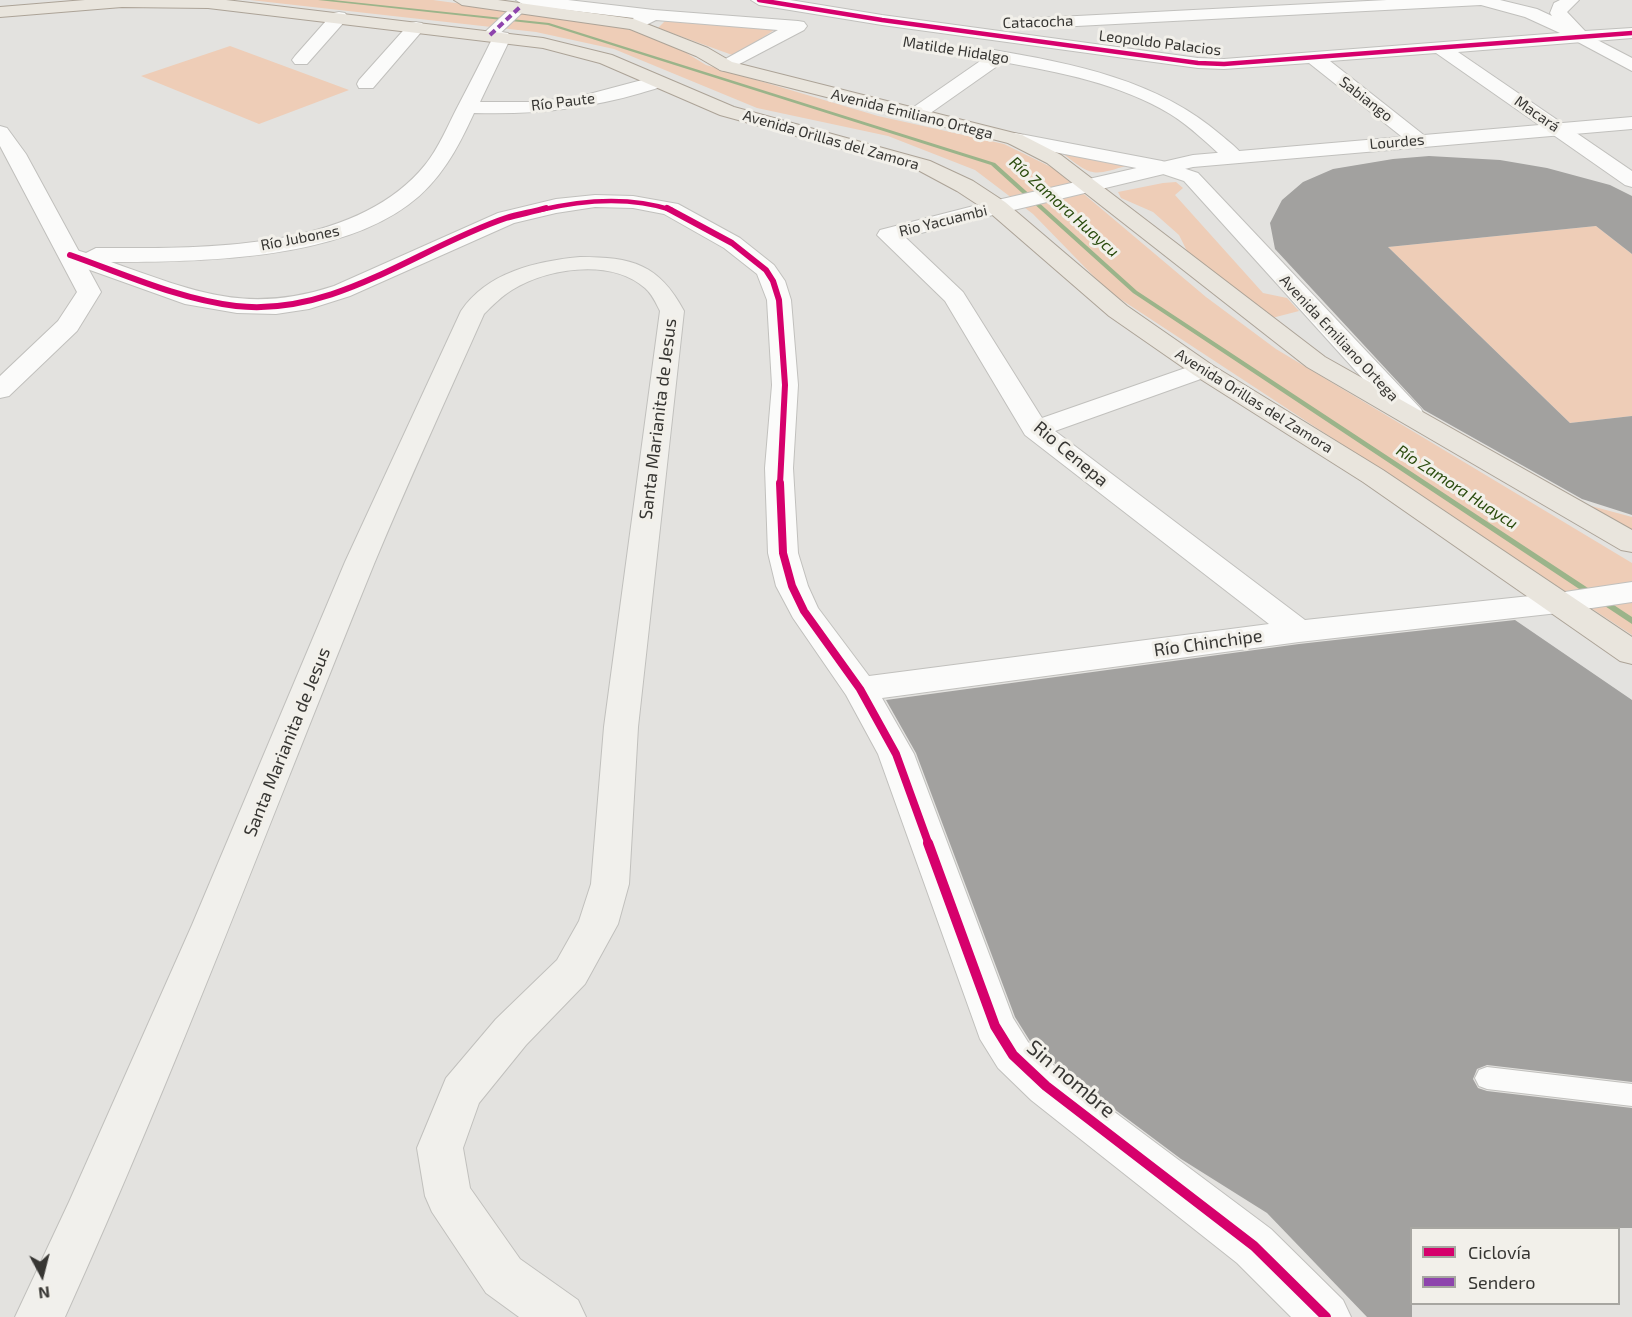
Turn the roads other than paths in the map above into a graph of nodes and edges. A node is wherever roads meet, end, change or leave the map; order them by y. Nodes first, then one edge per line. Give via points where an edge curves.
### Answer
1 (462, 0) edge
2 (759, 0) edge
3 (1384, 0) edge
4 (1482, 0) edge
5 (1571, 0) edge
6 (515, 3) edge
7 (1338, 6) junction
8 (0, 12) edge
9 (339, 18) junction
10 (644, 19) junction
11 (882, 20) junction
12 (797, 26) junction
13 (416, 27) junction
14 (820, 28) dead end
15 (1632, 33) edge
16 (866, 35) dead end
17 (496, 36) junction
18 (1582, 38) junction
19 (888, 39) dead end
20 (1442, 49) junction
21 (978, 53) dead end
22 (1000, 56) junction
23 (1314, 58) junction
24 (301, 60) dead end
25 (726, 66) junction
26 (1632, 66) edge
27 (657, 82) junction
28 (366, 84) dead end
29 (467, 107) junction
30 (915, 115) junction
31 (1632, 123) edge
32 (1560, 129) junction
33 (0, 132) edge
34 (1015, 139) junction
35 (1418, 140) junction
36 (1234, 156) junction
37 (1162, 167) junction
38 (1632, 181) edge
39 (1080, 188) junction
40 (1005, 205) junction
41 (888, 235) joint
42 (70, 255) junction
43 (1203, 370) junction
44 (0, 390) edge
45 (1411, 415) junction
46 (1035, 429) junction
47 (1632, 543) edge
48 (1632, 591) edge
49 (1571, 601) junction
50 (1299, 631) junction
51 (1632, 653) edge
52 (860, 689) junction
53 (1488, 1078) dead end
54 (1632, 1095) edge
55 (40, 1317) edge
56 (561, 1317) edge
57 (1326, 1317) edge

1 - 6 main road, Avenida Emiliano Ortega
2 - 11 street, Leopoldo Palacios
3 - 7 street, Catacocha
4 - 7 street, Catacocha
4 - 18 street, Catacocha via 1531,13
5 - 18 street via 1558,13
6 - 10 main road, Avenida Emiliano Ortega
6 - 17 street
7 - 11 street, Catacocha via 1018,24
8 - 9 main road, Avenida Orillas del Zamora via 173,1
9 - 13 main road, Avenida Orillas del Zamora
9 - 24 street
10 - 12 street
10 - 25 main road, Avenida Emiliano Ortega
11 - 23 street, Leopoldo Palacios via 1198,63
12 - 14 street
12 - 25 street
13 - 17 main road, Avenida Orillas del Zamora
13 - 28 street
15 - 18 street, Leopoldo Palacios
16 - 19 street, Matilde Hidalgo
17 - 27 main road, Avenida Orillas del Zamora via 586,52
17 - 29 street, Río Jubones
18 - 20 street, Leopoldo Palacios
18 - 26 street
20 - 23 street, Leopoldo Palacios
20 - 32 street, Macará
21 - 22 street, Matilde Hidalgo
22 - 30 street
22 - 36 street, Matilde Hidalgo via 1070,71 1144,94 1194,123
23 - 35 street, Sabiango
25 - 30 main road, Avenida Emiliano Ortega
27 - 29 street, Río Paute via 567,104
27 - 40 main road, Avenida Orillas del Zamora via 727,111 923,165
29 - 42 street, Río Jubones via 443,156 416,189 393,206 334,234 157,255
30 - 34 main road, Avenida Emiliano Ortega
31 - 32 street, Lourdes
32 - 35 street, Lourdes
32 - 38 street, Macará
33 - 42 street via 16,154
34 - 37 street
34 - 39 main road, Avenida Emiliano Ortega via 1054,159
35 - 36 street, Lourdes
36 - 37 street, Lourdes
37 - 39 street, Rio Yacuambi
37 - 45 street, Avenida Emiliano Ortega via 1191,177
39 - 40 street, Rio Yacuambi
39 - 45 main road, Avenida Emiliano Ortega via 1140,227 1316,362
40 - 41 street, Rio Yacuambi
40 - 43 main road, Avenida Orillas del Zamora via 1118,311
41 - 46 street, Rio Cenepa via 955,297
42 - 44 street via 89,292 68,326
42 - 52 street, Sin nombre via 194,299 237,306 276,306 309,302 342,291 506,218 556,206 595,201 633,202 670,209 732,243 766,270 779,300 785,385 779,468 783,553 792,586 804,612
43 - 46 street
43 - 49 main road, Avenida Orillas del Zamora
45 - 47 main road, Avenida Emiliano Ortega
46 - 50 street, Rio Cenepa
48 - 49 street, Río Chinchipe
49 - 50 street, Río Chinchipe
49 - 51 main road, Avenida Orillas del Zamora
50 - 52 street, Río Chinchipe
52 - 57 street, Sin nombre via 896,754 979,987 995,1026 1013,1054 1046,1086 1254,1246
53 - 54 lane
55 - 56 main road, Santa Marianita de Jesus via 212,925 360,562 473,311 508,282 533,271 562,264 597,263 650,280 664,294 672,311 621,727 610,884 598,924 571,972 511,1032 461,1092 440,1148 448,1196 503,1276

